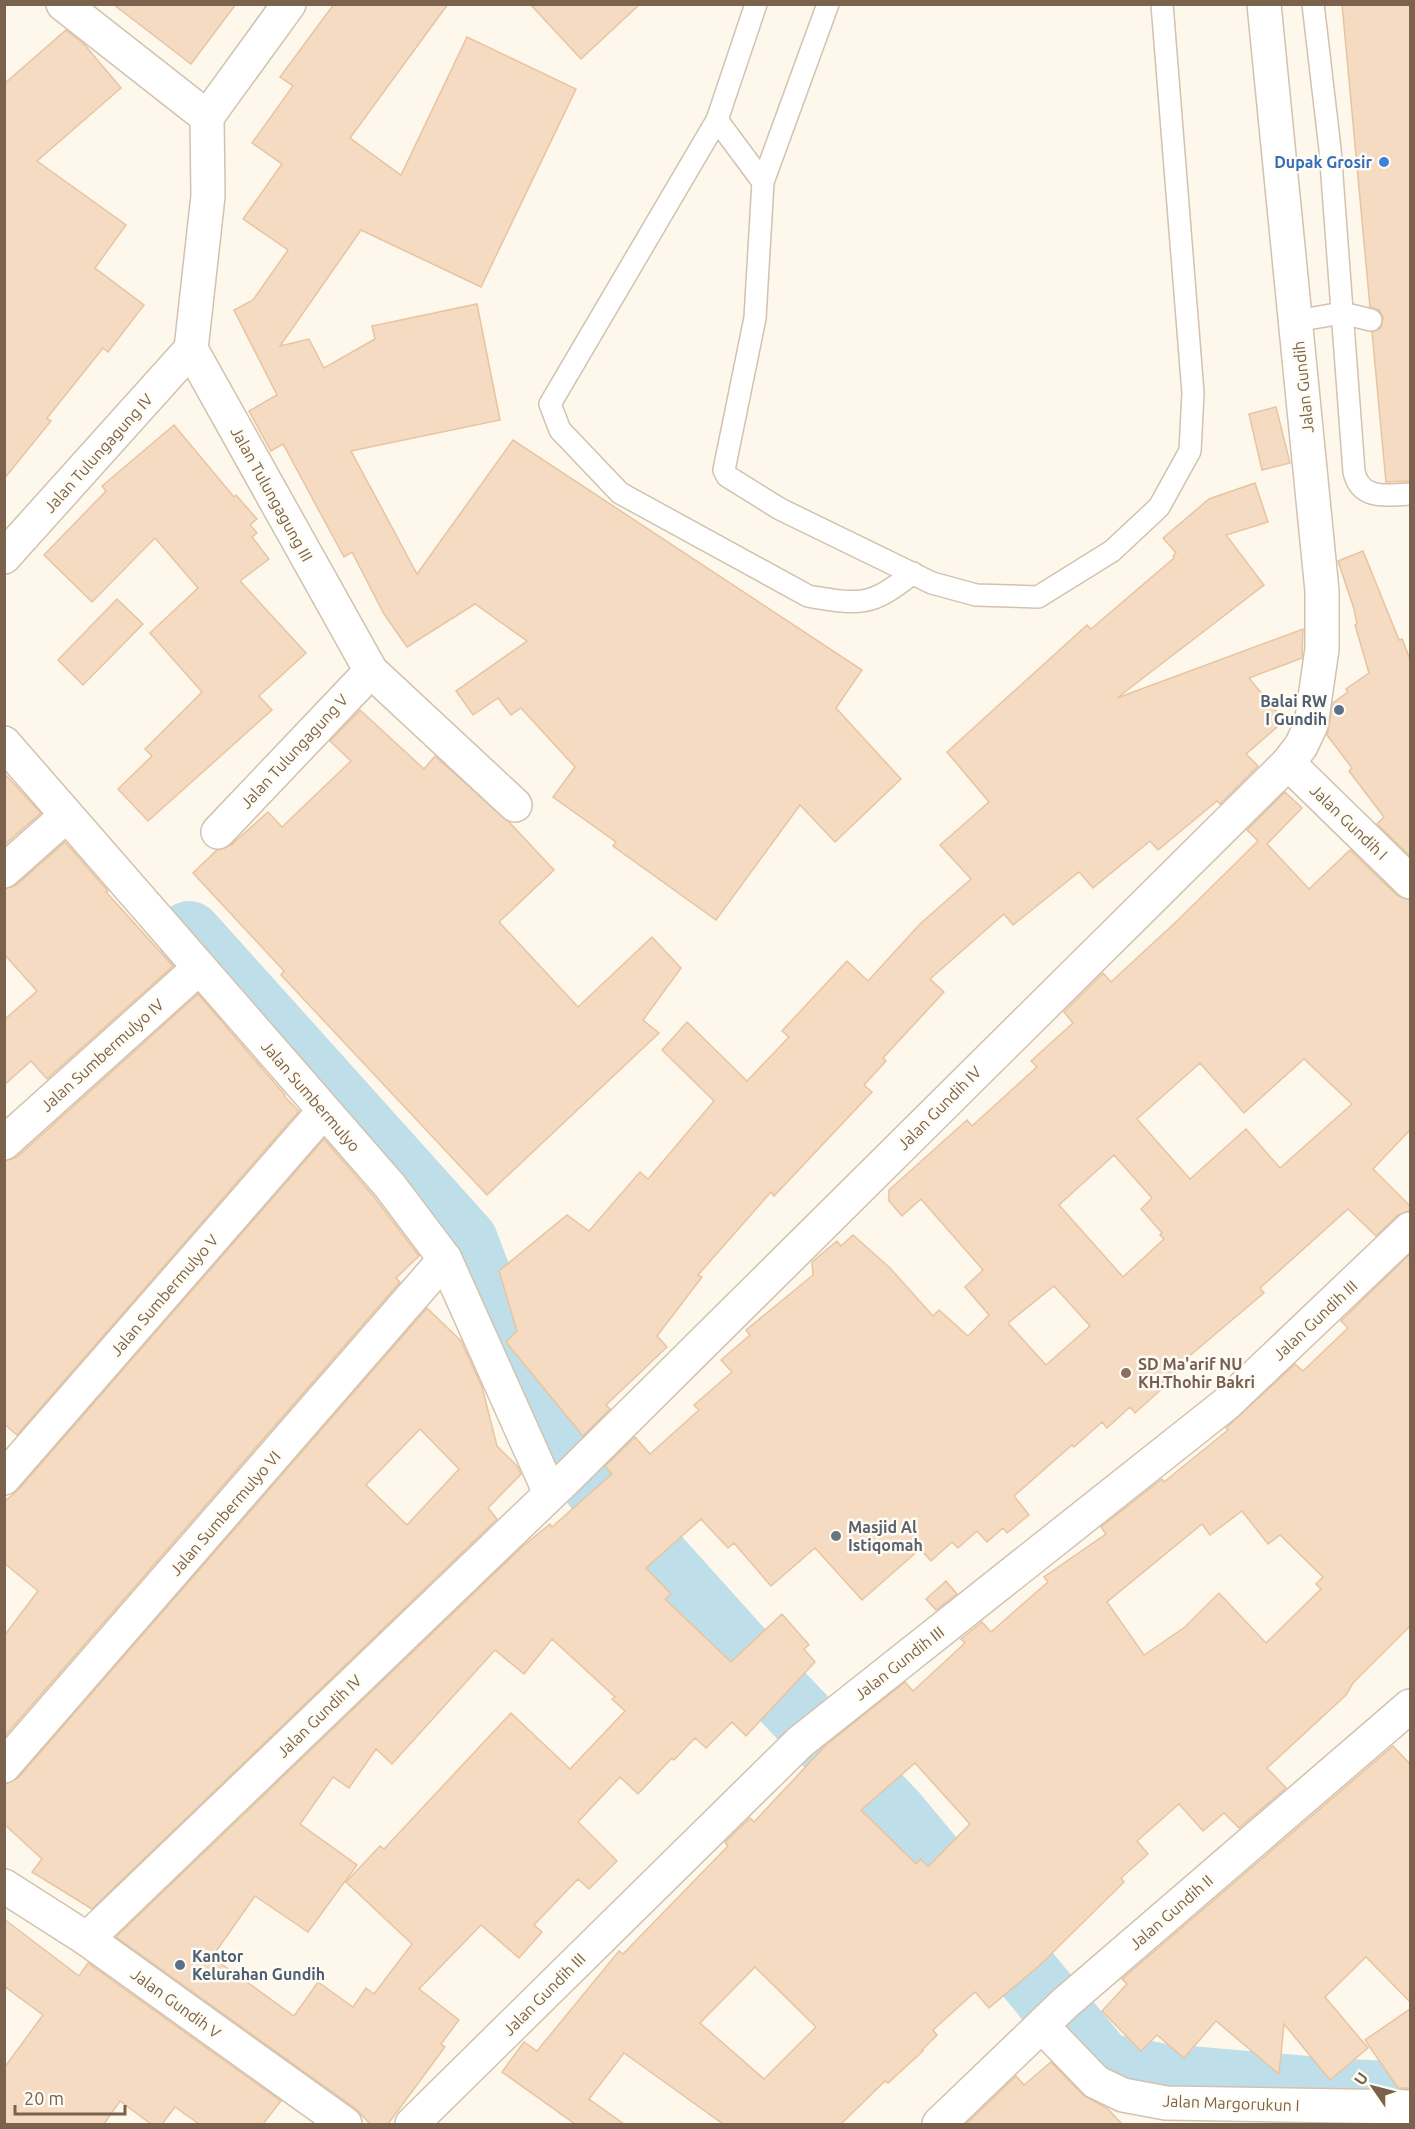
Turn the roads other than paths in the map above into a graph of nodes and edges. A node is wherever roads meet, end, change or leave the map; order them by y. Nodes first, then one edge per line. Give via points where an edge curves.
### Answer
1 (63, 4) edge
2 (289, 4) edge
3 (756, 4) edge
4 (828, 4) edge
5 (1162, 4) edge
6 (1264, 4) edge
7 (1314, 4) edge
8 (207, 117) junction
9 (717, 120) junction
10 (763, 182) junction
11 (1342, 313) junction
12 (1371, 320) dead end
13 (1296, 321) junction
14 (191, 349) junction
15 (1410, 494) edge
16 (4, 557) edge
17 (913, 573) junction
18 (371, 671) junction
19 (4, 743) edge
20 (1288, 763) junction
21 (515, 805) dead end
22 (66, 816) junction
23 (218, 832) dead end
24 (4, 871) edge
25 (1410, 882) edge
26 (199, 968) junction
27 (323, 1112) junction
28 (4, 1143) edge
29 (1410, 1229) edge
30 (445, 1259) junction
31 (570, 1474) junction
32 (4, 1478) edge
33 (1410, 1706) edge
34 (4, 1766) edge
35 (4, 1886) edge
36 (87, 1939) junction
37 (1050, 2018) junction
38 (1410, 2107) edge
39 (345, 2124) edge
40 (412, 2124) edge
41 (939, 2124) edge

1 - 8 street
2 - 8 street
3 - 9 lane
4 - 10 lane
5 - 17 lane via 1193,393 1190,451 1159,507 1112,552 1038,597 956,592
6 - 13 street, Jalan Gundih
7 - 11 lane
8 - 14 street via 208,196
9 - 10 lane
9 - 17 lane via 550,404 560,430 620,493 808,596 840,602 870,601 887,594
10 - 17 lane via 755,318 724,470 727,476 780,509
11 - 12 lane
11 - 13 lane
11 - 15 lane via 1356,479 1363,489 1377,496
13 - 20 street, Jalan Gundih via 1320,554 1322,649 1311,725
14 - 16 street, Jalan Tulungagung IV
14 - 18 street, Jalan Tulungagung III
18 - 21 street, Jalan Tulungagung III
18 - 23 street, Jalan Tulungagung V
19 - 22 street, Jalan Sumbermulyo
20 - 25 street, Jalan Gundih I
20 - 31 street, Jalan Gundih IV
22 - 24 street
22 - 26 street, Jalan Sumbermulyo
26 - 27 street, Jalan Sumbermulyo
26 - 28 street, Jalan Sumbermulyo IV
27 - 30 street, Jalan Sumbermulyo via 390,1186
27 - 32 street, Jalan Sumbermulyo V
29 - 40 street, Jalan Gundih III via 1226,1404 812,1732
30 - 31 street, Jalan Sumbermulyo
30 - 34 street, Jalan Sumbermulyo VI
31 - 36 street, Jalan Gundih IV
33 - 37 street, Jalan Gundih II
35 - 36 street, Jalan Gundih V
36 - 39 street, Jalan Gundih V
37 - 38 street, Jalan Margorukun I via 1096,2082 1123,2095 1166,2103
37 - 41 street, Jalan Gundih II

